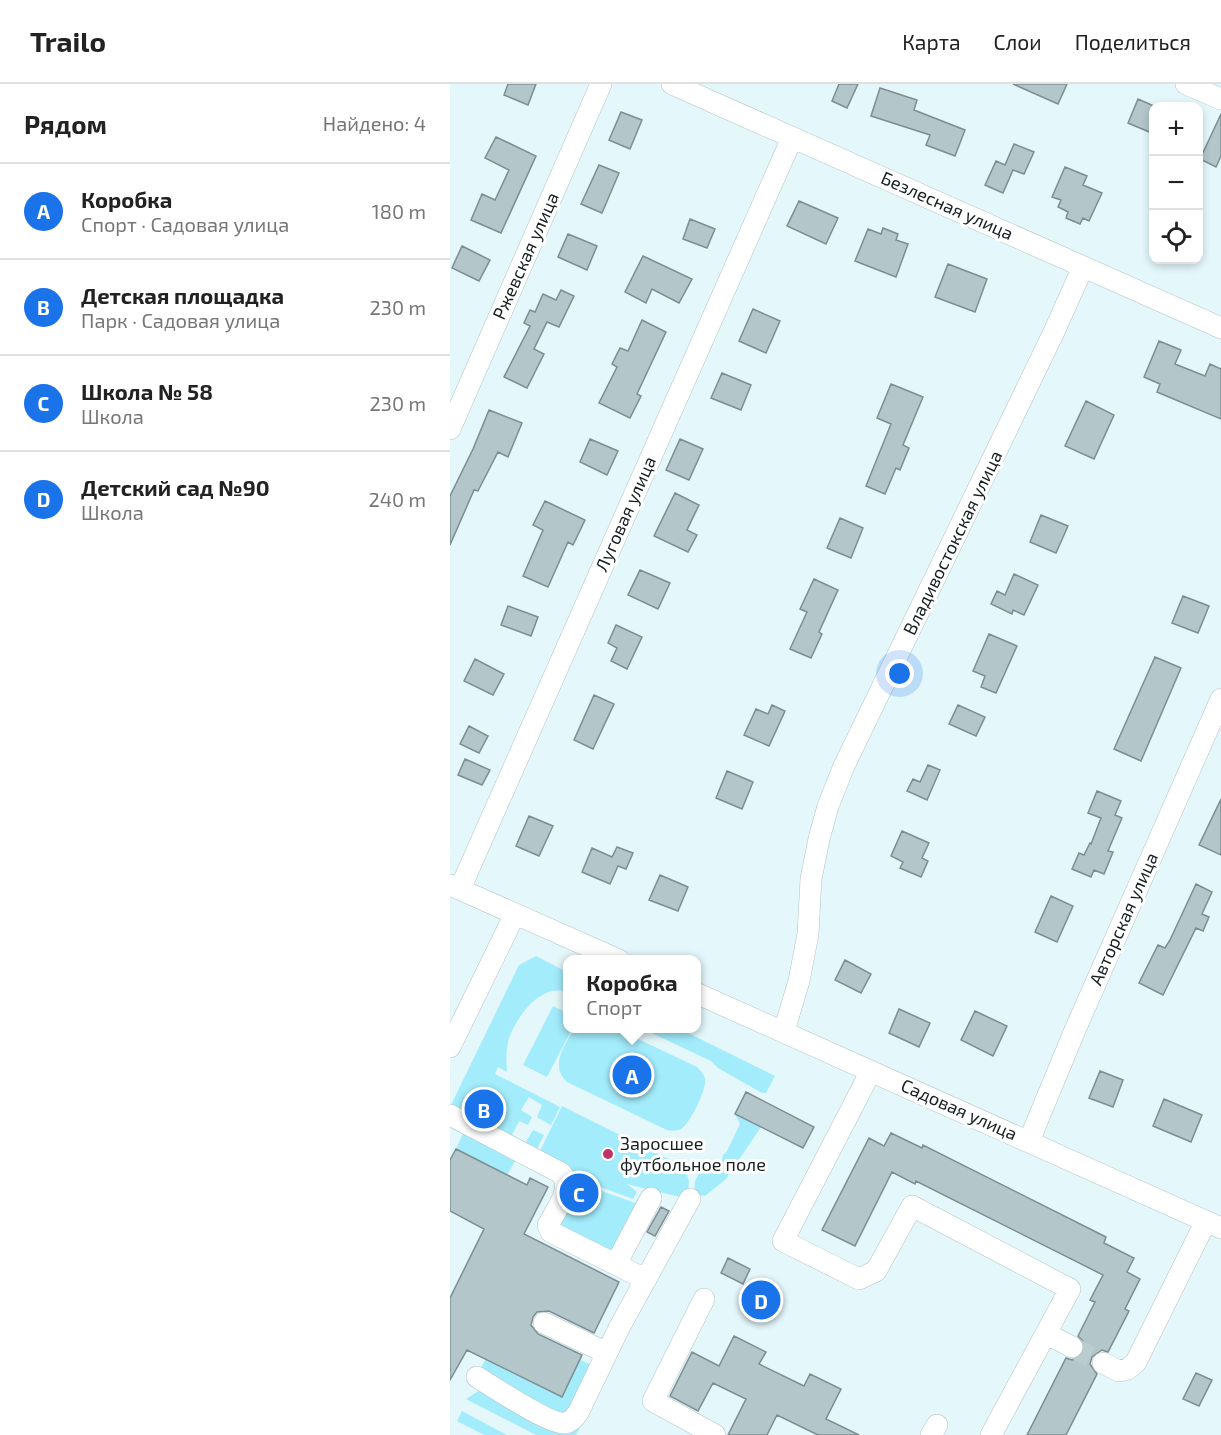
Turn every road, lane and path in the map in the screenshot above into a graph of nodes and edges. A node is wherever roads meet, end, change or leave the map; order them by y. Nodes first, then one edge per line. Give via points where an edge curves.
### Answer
1 (602, 84) edge
2 (672, 84) edge
3 (1186, 84) edge
4 (1221, 99) edge
5 (792, 138) junction
6 (1083, 267) junction
7 (1221, 328) edge
8 (450, 429) edge
9 (1221, 699) edge
10 (455, 887) edge
11 (515, 914) junction
12 (608, 955) edge
13 (701, 995) edge
14 (784, 1031) junction
15 (450, 1047) edge
16 (871, 1071) junction
17 (450, 1115) edge
18 (1029, 1142) junction
19 (651, 1198) dead end
20 (690, 1199) dead end
21 (1213, 1224) edge
22 (616, 1264) junction
23 (645, 1279) junction
24 (704, 1299) dead end
25 (544, 1323) dead end
26 (1047, 1334) junction
27 (1072, 1347) tunnel mouth
28 (607, 1353) junction
29 (1103, 1363) tunnel mouth
30 (477, 1377) dead end
31 (715, 1435) edge
32 (991, 1435) edge

1 - 8 street, Ржевская улица
2 - 5 street, Безлесная улица
3 - 4 street
5 - 6 street, Безлесная улица
5 - 10 street, Луговая улица
6 - 7 street, Безлесная улица
6 - 14 street, Владивостокская улица via 828,806 811,879 800,981
9 - 18 street, Авторская улица
10 - 11 street
11 - 12 street
11 - 15 street
13 - 14 street, Садовая улица
14 - 16 street, Садовая улица
16 - 18 street, Садовая улица
16 - 26 street via 783,1241 859,1278 876,1271 912,1206 1070,1289
17 - 22 street via 561,1173 567,1186 549,1230
18 - 21 street, Садовая улица
19 - 22 street
20 - 23 street
21 - 29 street via 1136,1362 1119,1371
22 - 23 street
23 - 28 street
24 - 31 street via 653,1401
25 - 28 street
26 - 27 street
26 - 32 street
28 - 30 street via 579,1411 566,1423 530,1408

